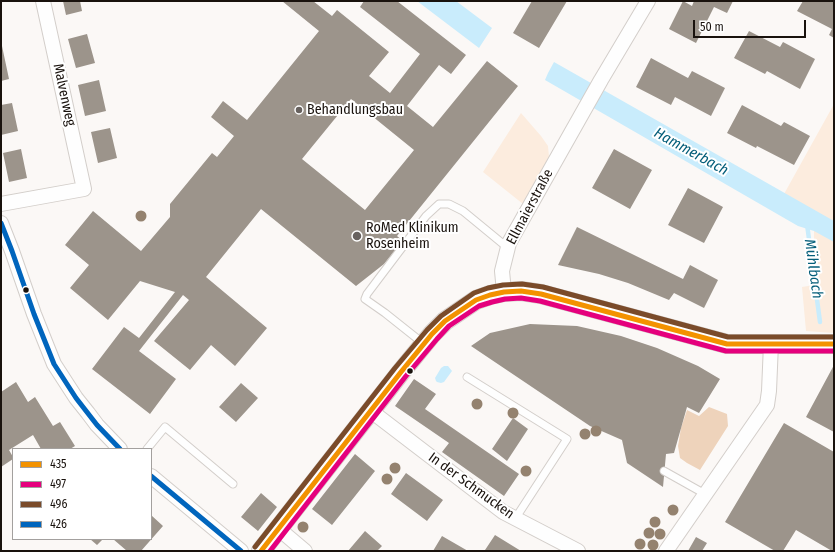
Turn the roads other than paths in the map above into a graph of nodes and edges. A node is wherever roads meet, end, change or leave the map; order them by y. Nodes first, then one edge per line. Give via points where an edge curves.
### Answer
1 (43, 1) edge
2 (648, 1) edge
3 (1, 204) edge
4 (1, 223) edge
5 (508, 248) junction
6 (504, 292) junction
7 (424, 344) junction
8 (771, 344) junction
9 (834, 344) edge
10 (467, 377) dead end
11 (371, 411) junction
12 (119, 448) edge
13 (148, 448) edge
14 (664, 471) dead end
15 (152, 477) edge
16 (233, 484) dead end
17 (705, 494) junction
18 (515, 519) junction
19 (278, 529) junction
20 (241, 551) edge
21 (261, 551) edge
22 (305, 551) edge
23 (578, 551) edge
24 (666, 551) edge

1 - 3 street, Malvenweg via 84,188
2 - 5 street, Ellmaierstraße
4 - 12 street via 54,364 76,398
5 - 6 street, Ellmaierstraße via 502,270
5 - 7 lane via 463,211 449,204 439,204 426,216 367,294 366,299
6 - 7 street via 476,300 445,321
6 - 8 street via 541,294 727,344
7 - 11 street
8 - 9 street
8 - 17 street via 767,405
10 - 18 lane via 567,439
11 - 18 street, In der Schmucken
11 - 19 street
13 - 16 lane via 165,428
14 - 17 lane
15 - 20 street
17 - 24 street
18 - 23 street, In der Schmucken
19 - 21 street
19 - 22 street

